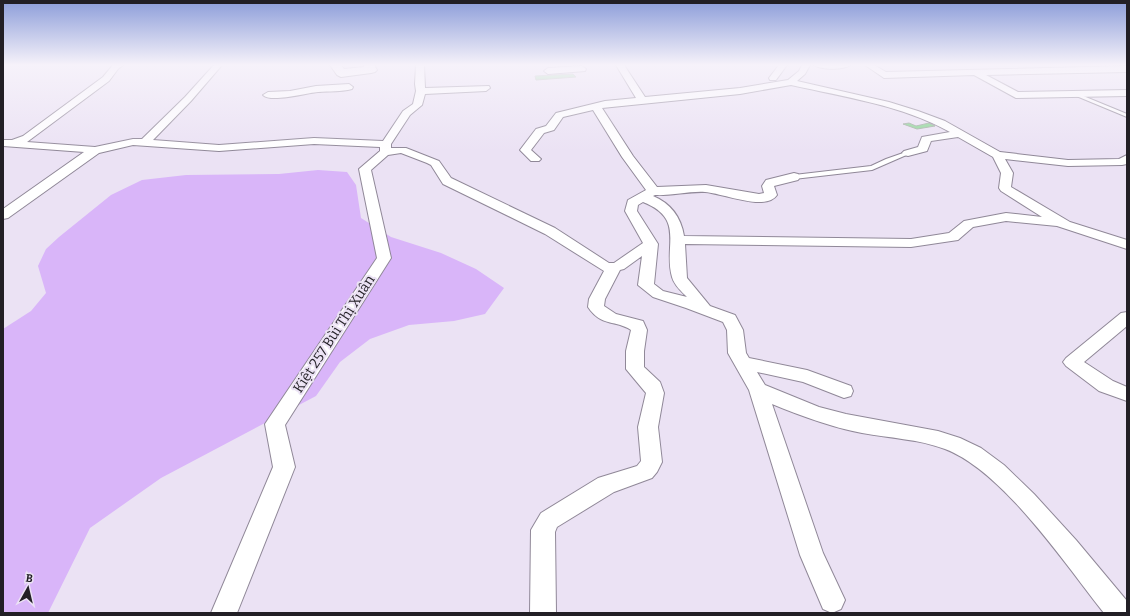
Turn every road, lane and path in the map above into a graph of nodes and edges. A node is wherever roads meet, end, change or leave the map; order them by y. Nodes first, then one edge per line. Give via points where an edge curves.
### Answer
1 (86, 94) edge
2 (193, 94) edge
3 (291, 94) edge
4 (420, 94) edge
5 (638, 94) edge
6 (703, 94) edge
7 (838, 94) edge
8 (1012, 94) edge
9 (1076, 94) junction
10 (1089, 94) edge
11 (268, 95) dead end
12 (642, 100) junction
13 (596, 106) junction
14 (1127, 116) edge
15 (958, 134) junction
16 (144, 143) junction
17 (6, 144) edge
18 (386, 148) junction
19 (95, 150) junction
20 (908, 153) joint
21 (997, 155) junction
22 (1127, 158) edge
23 (535, 159) dead end
24 (794, 177) joint
25 (648, 194) junction
26 (3, 215) edge
27 (1059, 222) junction
28 (678, 240) junction
29 (651, 244) junction
30 (1127, 245) edge
31 (614, 267) junction
32 (704, 308) junction
33 (1127, 317) edge
34 (743, 363) junction
35 (758, 390) junction
36 (844, 391) dead end
37 (1127, 394) edge
38 (832, 600) dead end
39 (224, 613) edge
40 (543, 613) edge
41 (1120, 613) edge

1 - 17 street via 27,138
2 - 16 street
3 - 11 street
4 - 18 street, Kiệt 257 Bùi Thị Xuân via 416,105 406,113
5 - 12 street
6 - 12 street
7 - 15 street via 915,113 941,123
8 - 9 street via 1016,96
9 - 10 street
9 - 14 lane
12 - 13 street
13 - 23 street via 559,115 550,128 540,131 525,150
13 - 25 street via 628,156
15 - 20 street via 926,140 923,149
15 - 21 street
16 - 18 street via 218,148 314,140
16 - 19 street via 133,142
17 - 19 street
18 - 31 street via 402,150 431,160 447,181 550,231 603,265
18 - 39 street, Kiệt 257 Bùi Thị Xuân via 365,169 384,258 275,424 284,467
19 - 26 street
20 - 24 lane via 872,168
21 - 22 street via 1068,163 1122,162
21 - 27 street via 1007,173 1005,188
24 - 25 street via 770,183 768,186 771,195 766,198 704,188
25 - 28 street via 673,218
25 - 29 street via 632,203 631,211
27 - 28 street via 1006,217 969,224 953,237 910,243
27 - 30 street
28 - 32 street via 680,278
29 - 31 street
29 - 32 street via 646,285 658,294
31 - 40 street via 597,299 596,307 610,317 637,326 639,330 635,369 653,387 655,393 648,427 652,462 644,472 606,485 555,516 546,525 543,530
32 - 34 street via 729,319 735,330 737,353
33 - 37 street via 1072,362 1106,386
34 - 35 street
34 - 36 street via 807,376
35 - 38 street via 812,556
35 - 41 street via 818,414 847,422 905,431 967,450 993,468 1031,504

